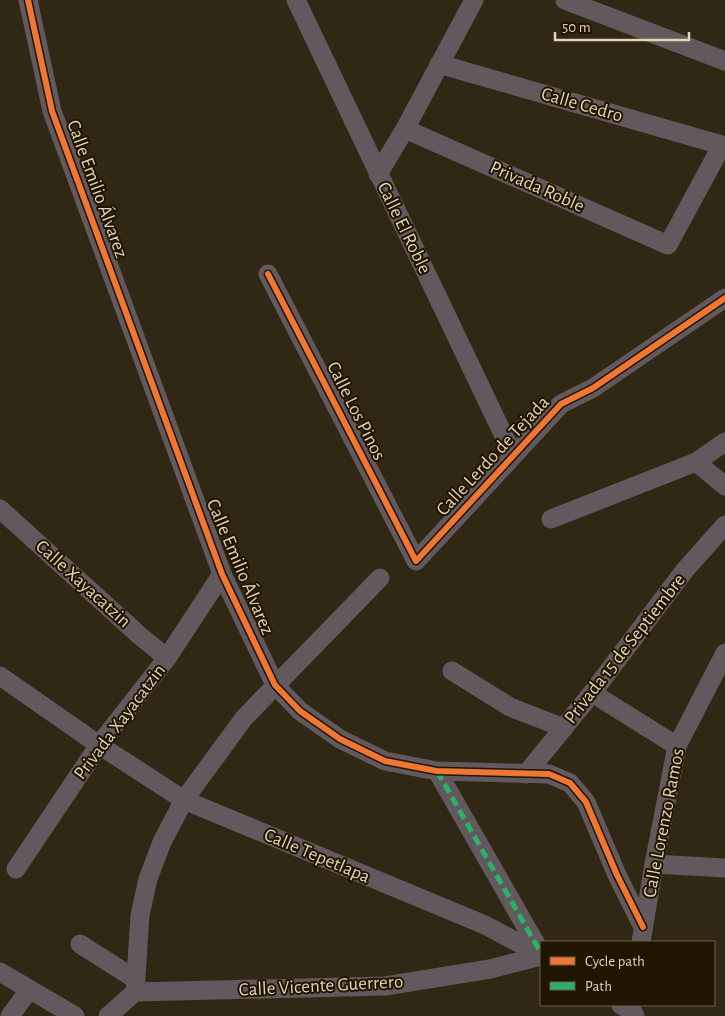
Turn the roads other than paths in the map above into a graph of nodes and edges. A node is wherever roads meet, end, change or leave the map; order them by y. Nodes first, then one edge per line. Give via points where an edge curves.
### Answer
1 (28, 0) edge
2 (296, 0) edge
3 (474, 0) edge
4 (565, 0) edge
5 (725, 61) edge
6 (439, 64) junction
7 (405, 129) junction
8 (724, 146) edge
9 (378, 174) junction
10 (268, 274) dead end
11 (725, 298) edge
12 (725, 442) edge
13 (513, 455) junction
14 (696, 462) junction
15 (725, 486) edge
16 (0, 509) edge
17 (551, 519) dead end
18 (725, 525) edge
19 (416, 561) joint
20 (222, 574) junction
21 (380, 578) dead end
22 (725, 654) edge
23 (167, 658) junction
24 (452, 671) dead end
25 (0, 676) edge
26 (275, 685) junction
27 (592, 693) junction
28 (564, 728) junction
29 (99, 745) junction
30 (677, 746) junction
31 (437, 771) junction
32 (526, 774) junction
33 (184, 800) junction
34 (654, 864) junction
35 (725, 868) edge
36 (16, 869) dead end
37 (642, 935) edge
38 (80, 944) dead end
39 (540, 953) edge
40 (540, 954) edge
41 (540, 955) edge
42 (0, 972) edge
43 (135, 985) junction
44 (29, 990) junction
45 (10, 1016) edge
46 (76, 1016) edge
47 (108, 1016) edge

1 - 20 street, Calle Emilio Álvarez via 52,111
2 - 9 street, Calle El Roble
3 - 6 street
4 - 5 street
6 - 7 street
6 - 8 street, Calle Cedro
7 - 8 street, Privada Roble via 668,245
7 - 9 street
9 - 13 street, Calle El Roble
10 - 19 street, Calle Los Pinos
11 - 13 street, Calle Lerdo de Tejada via 594,388 561,404
12 - 14 street
13 - 19 street, Calle Lerdo de Tejada
14 - 15 street
14 - 17 street
16 - 23 street, Calle Xayacatzin
18 - 27 street, Privada 15 de Septiembre via 685,570
20 - 23 street, Privada Xayacatzin
20 - 26 street, Calle Emilio Álvarez
21 - 26 street
22 - 30 street, Calle Lorenzo Ramos
23 - 29 street, Privada Xayacatzin
24 - 28 street via 510,707
25 - 29 street
26 - 31 street, Calle Emilio Álvarez via 300,711 340,739 385,761
26 - 33 street via 244,718
27 - 28 street, Privada 15 de Septiembre
27 - 30 street
28 - 32 street, Privada 15 de Septiembre
29 - 33 street, Calle Tepetlapa
29 - 36 street, Privada Xayacatzin
30 - 34 street, Calle Lorenzo Ramos
31 - 32 street, Calle Emilio Álvarez
31 - 39 street
32 - 37 street, Calle Emilio Álvarez via 549,774 570,784 586,802
33 - 40 street, Calle Tepetlapa via 485,925
33 - 43 street via 162,842 148,879 140,915
34 - 35 street
34 - 37 street, Calle Lorenzo Ramos
38 - 43 street
41 - 43 street, Calle Vicente Guerrero via 490,969 385,986
42 - 44 street
43 - 47 street
44 - 45 street
44 - 46 street

